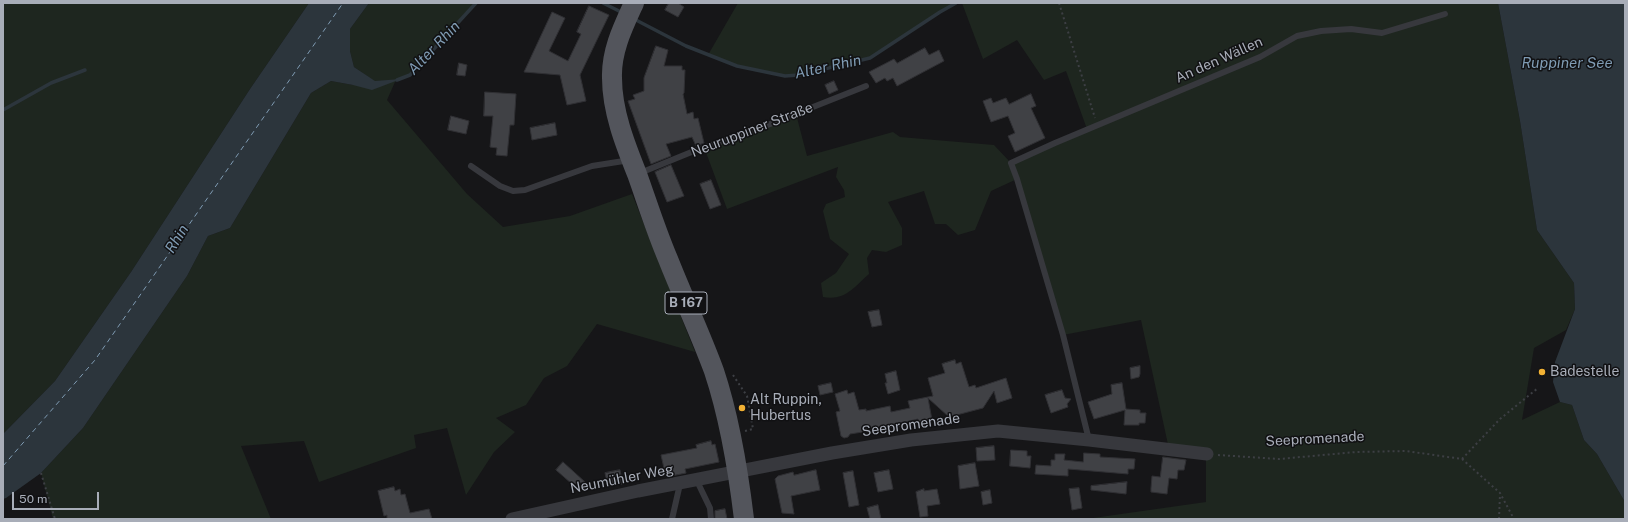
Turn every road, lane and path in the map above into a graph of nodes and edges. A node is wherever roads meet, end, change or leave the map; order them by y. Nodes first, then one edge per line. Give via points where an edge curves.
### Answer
1 (634, 3) edge
2 (1059, 3) edge
3 (1445, 14) dead end
4 (866, 86) dead end
5 (1097, 125) junction
6 (471, 166) dead end
7 (634, 167) junction
8 (1538, 388) dead end
9 (1090, 440) junction
10 (1207, 454) joint
11 (1462, 460) junction
12 (738, 472) junction
13 (41, 473) dead end
14 (697, 480) junction
15 (680, 484) junction
16 (1500, 493) junction
17 (55, 519) edge
18 (512, 519) edge
19 (672, 519) edge
20 (711, 519) edge
21 (744, 519) edge
22 (1499, 519) edge
23 (1514, 519) edge

1 - 7 main road, B 167 via 623,25 614,57 612,77 617,112
2 - 5 path
3 - 5 lane, An den Wällen via 1382,34 1351,29 1297,36 1260,58
4 - 7 lane, Neuruppiner Straße via 755,130 694,151
5 - 9 lane, An den Wällen via 1011,163 1063,335
6 - 7 lane, Neuruppiner Straße via 500,186 513,191 525,190 592,166
7 - 12 main road, B 167 via 658,235 714,371 727,414
8 - 11 path via 1500,419
9 - 10 street, Seepromenade
9 - 12 street, Seepromenade via 998,431 911,440
10 - 11 path, Seepromenade via 1279,460 1356,452 1406,452
11 - 16 path
12 - 14 street, Neumühler Weg
12 - 21 main road, B 167
13 - 17 path
14 - 15 street, Neumühler Weg
14 - 20 lane via 710,508
15 - 18 street, Neumühler Weg
15 - 19 lane
16 - 22 path
16 - 23 path

